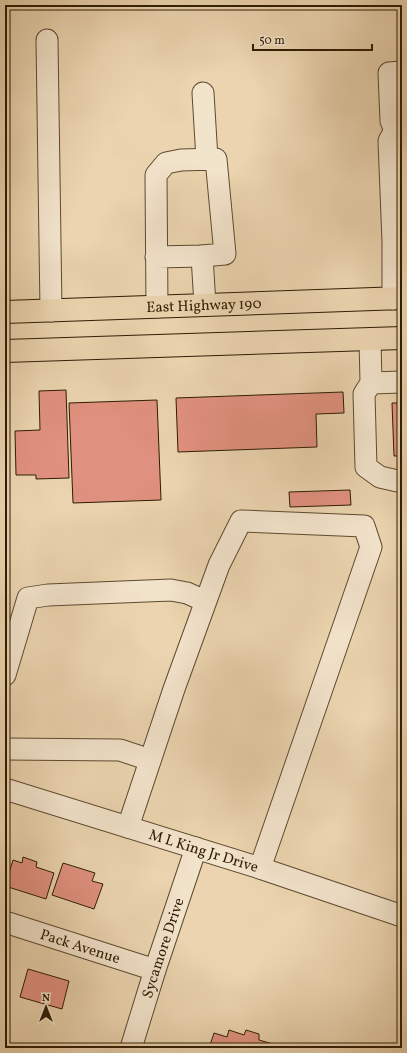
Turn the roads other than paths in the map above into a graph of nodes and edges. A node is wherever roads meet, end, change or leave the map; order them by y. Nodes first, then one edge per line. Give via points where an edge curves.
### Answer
1 (47, 40) dead end
2 (402, 72) edge
3 (203, 93) dead end
4 (398, 128) edge
5 (206, 159) junction
6 (213, 235) junction
7 (397, 242) edge
8 (156, 257) junction
9 (397, 299) edge
10 (205, 305) junction
11 (157, 307) junction
12 (51, 311) junction
13 (5, 312) edge
14 (402, 338) edge
15 (370, 339) junction
16 (5, 351) edge
17 (402, 382) edge
18 (371, 383) junction
19 (366, 452) junction
20 (402, 470) edge
21 (402, 482) edge
22 (205, 601) junction
23 (5, 675) edge
24 (5, 749) edge
25 (150, 760) junction
26 (5, 789) edge
27 (128, 826) junction
28 (196, 848) junction
29 (260, 868) junction
30 (402, 916) edge
31 (5, 922) edge
32 (155, 970) junction
33 (131, 1048) edge

1 - 12 street
2 - 4 street via 389,73 391,121
3 - 5 street
4 - 7 street via 389,141
5 - 6 street via 216,159
5 - 8 street via 181,160 166,164 156,175
6 - 8 street
6 - 10 street
7 - 9 street
8 - 11 street
9 - 10 main road, East Highway 190
10 - 11 main road, East Highway 190
11 - 12 main road, East Highway 190
12 - 13 main road, East Highway 190
14 - 15 main road
15 - 16 main road
15 - 18 street
17 - 18 street
18 - 19 street via 364,394
19 - 20 street via 387,468
19 - 21 street via 366,467 380,476
22 - 23 street via 187,593 171,590 28,598
22 - 25 street
22 - 29 street via 218,565 240,521 364,526 372,548
24 - 25 street via 120,750
25 - 27 street
26 - 27 street, M L King Jr Drive
27 - 28 street, M L King Jr Drive
28 - 29 street, M L King Jr Drive
28 - 32 street, Sycamore Drive
29 - 30 street, M L King Jr Drive
31 - 32 street, Pack Avenue
32 - 33 street, Sycamore Drive

